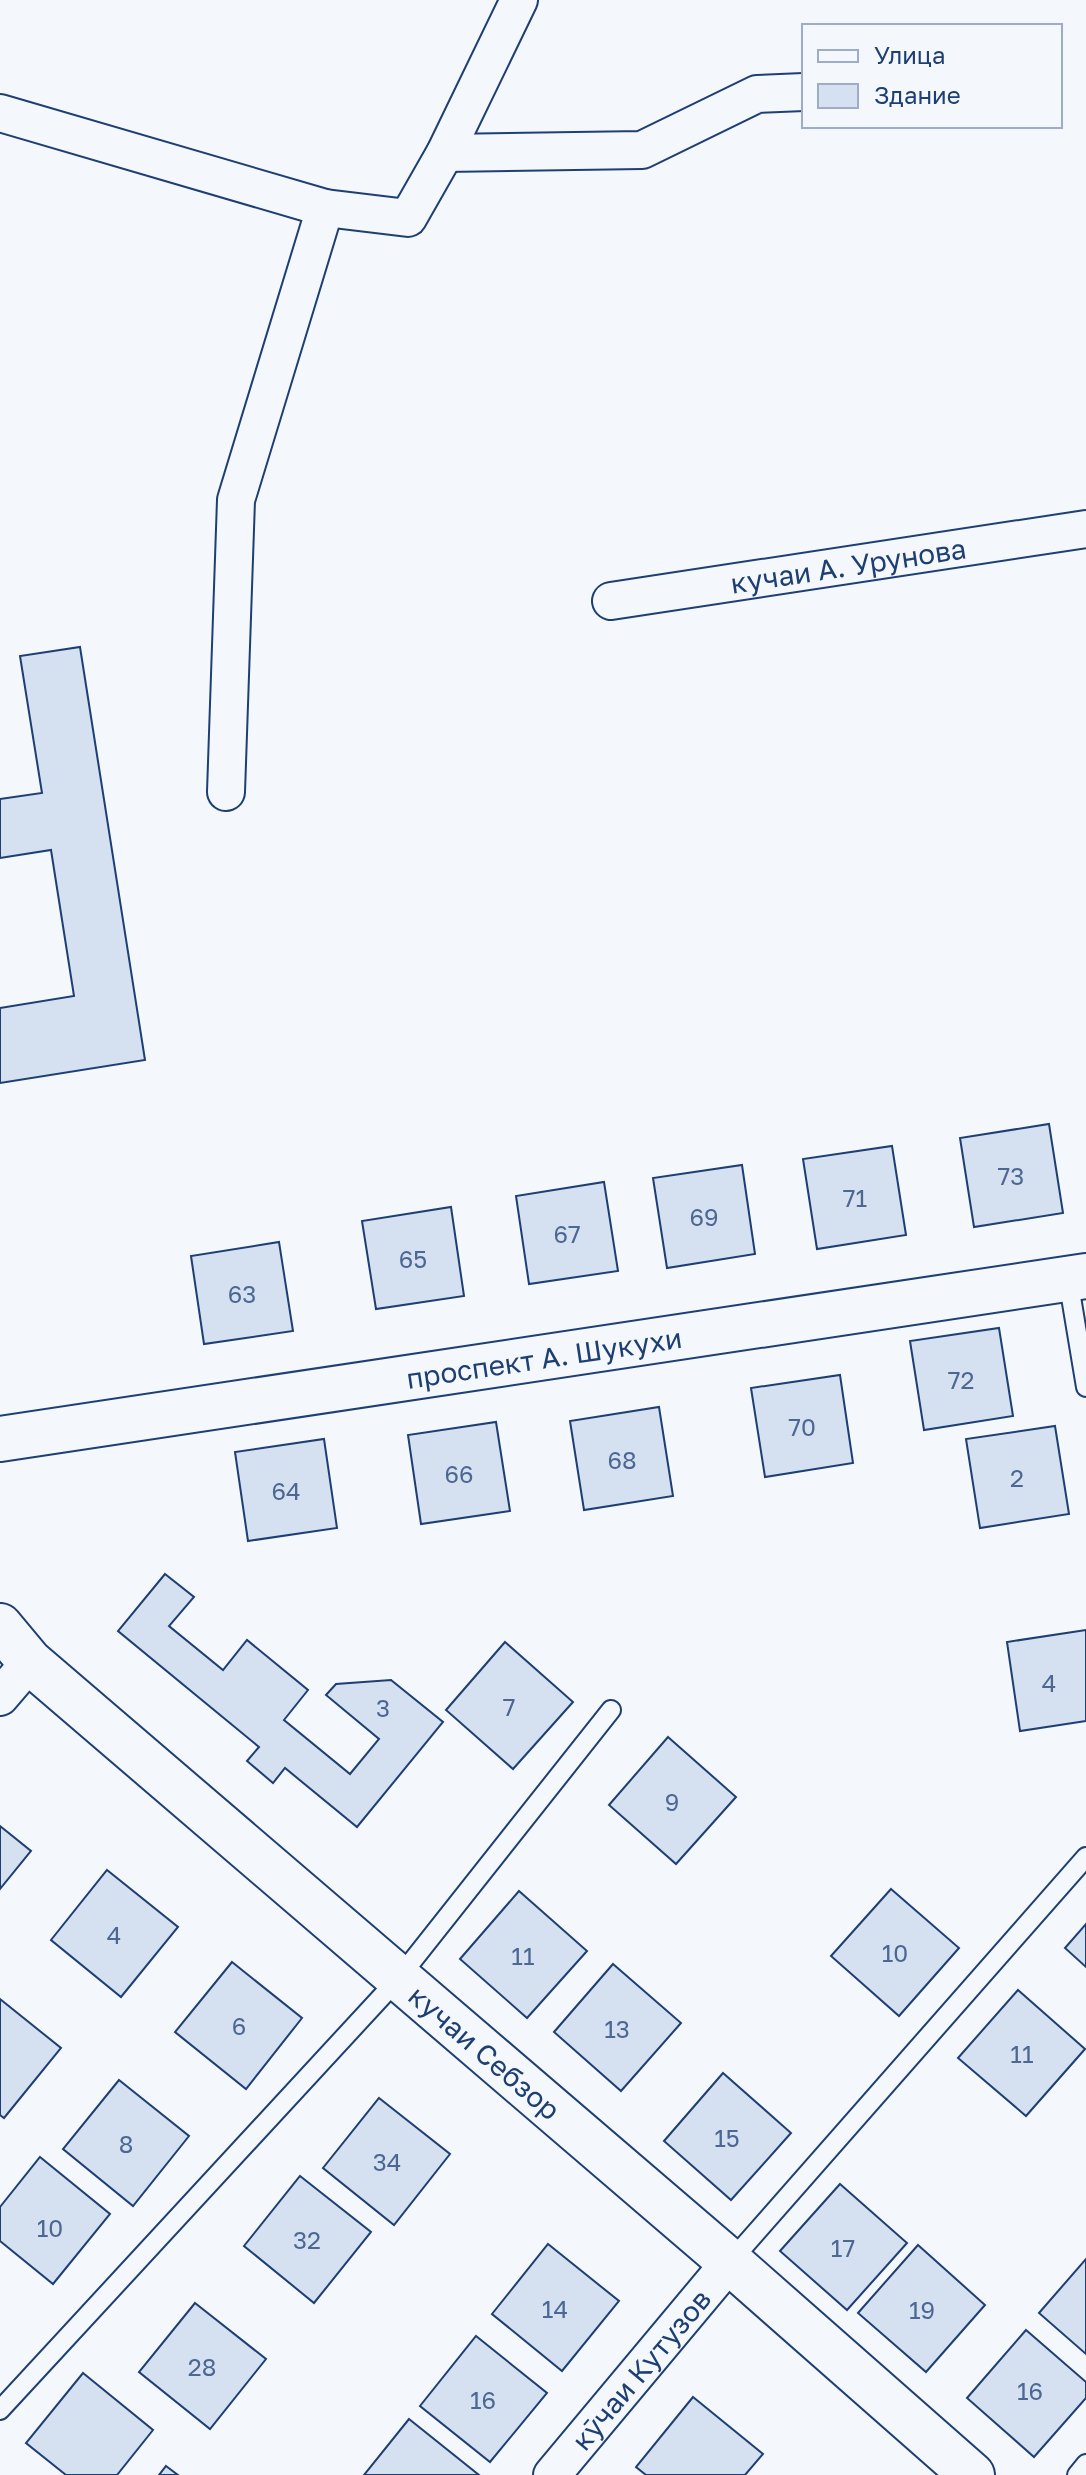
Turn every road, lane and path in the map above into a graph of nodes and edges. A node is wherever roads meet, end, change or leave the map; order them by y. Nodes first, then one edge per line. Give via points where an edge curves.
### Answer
1 (519, 0) edge
2 (802, 92) edge
3 (0, 113) edge
4 (445, 153) junction
5 (325, 208) junction
6 (1086, 529) edge
7 (611, 601) dead end
8 (226, 792) dead end
9 (1077, 1277) edge
10 (1086, 1387) edge
11 (0, 1439) edge
12 (0, 1626) edge
13 (30, 1662) junction
14 (0, 1697) edge
15 (611, 1710) dead end
16 (1086, 1857) edge
17 (398, 1979) junction
18 (730, 2262) junction
19 (0, 2410) edge
20 (1086, 2464) edge
21 (552, 2475) edge
22 (972, 2475) edge
23 (1077, 2475) edge

1 - 4 street
2 - 4 street via 757,94 642,150
3 - 5 street
4 - 5 street via 408,218
5 - 8 street via 236,500
6 - 7 street, кучаи А. Урунова
9 - 10 lane
9 - 11 main road, проспект А. Шукухи
12 - 13 main road, кучаи Себзор
13 - 14 street
13 - 17 main road, кучаи Себзор
15 - 17 lane
16 - 18 lane
17 - 18 main road, кучаи Себзор
17 - 19 lane
18 - 21 street, кӯчаи Кутузов
18 - 22 main road, кучаи Себзор
20 - 23 lane

